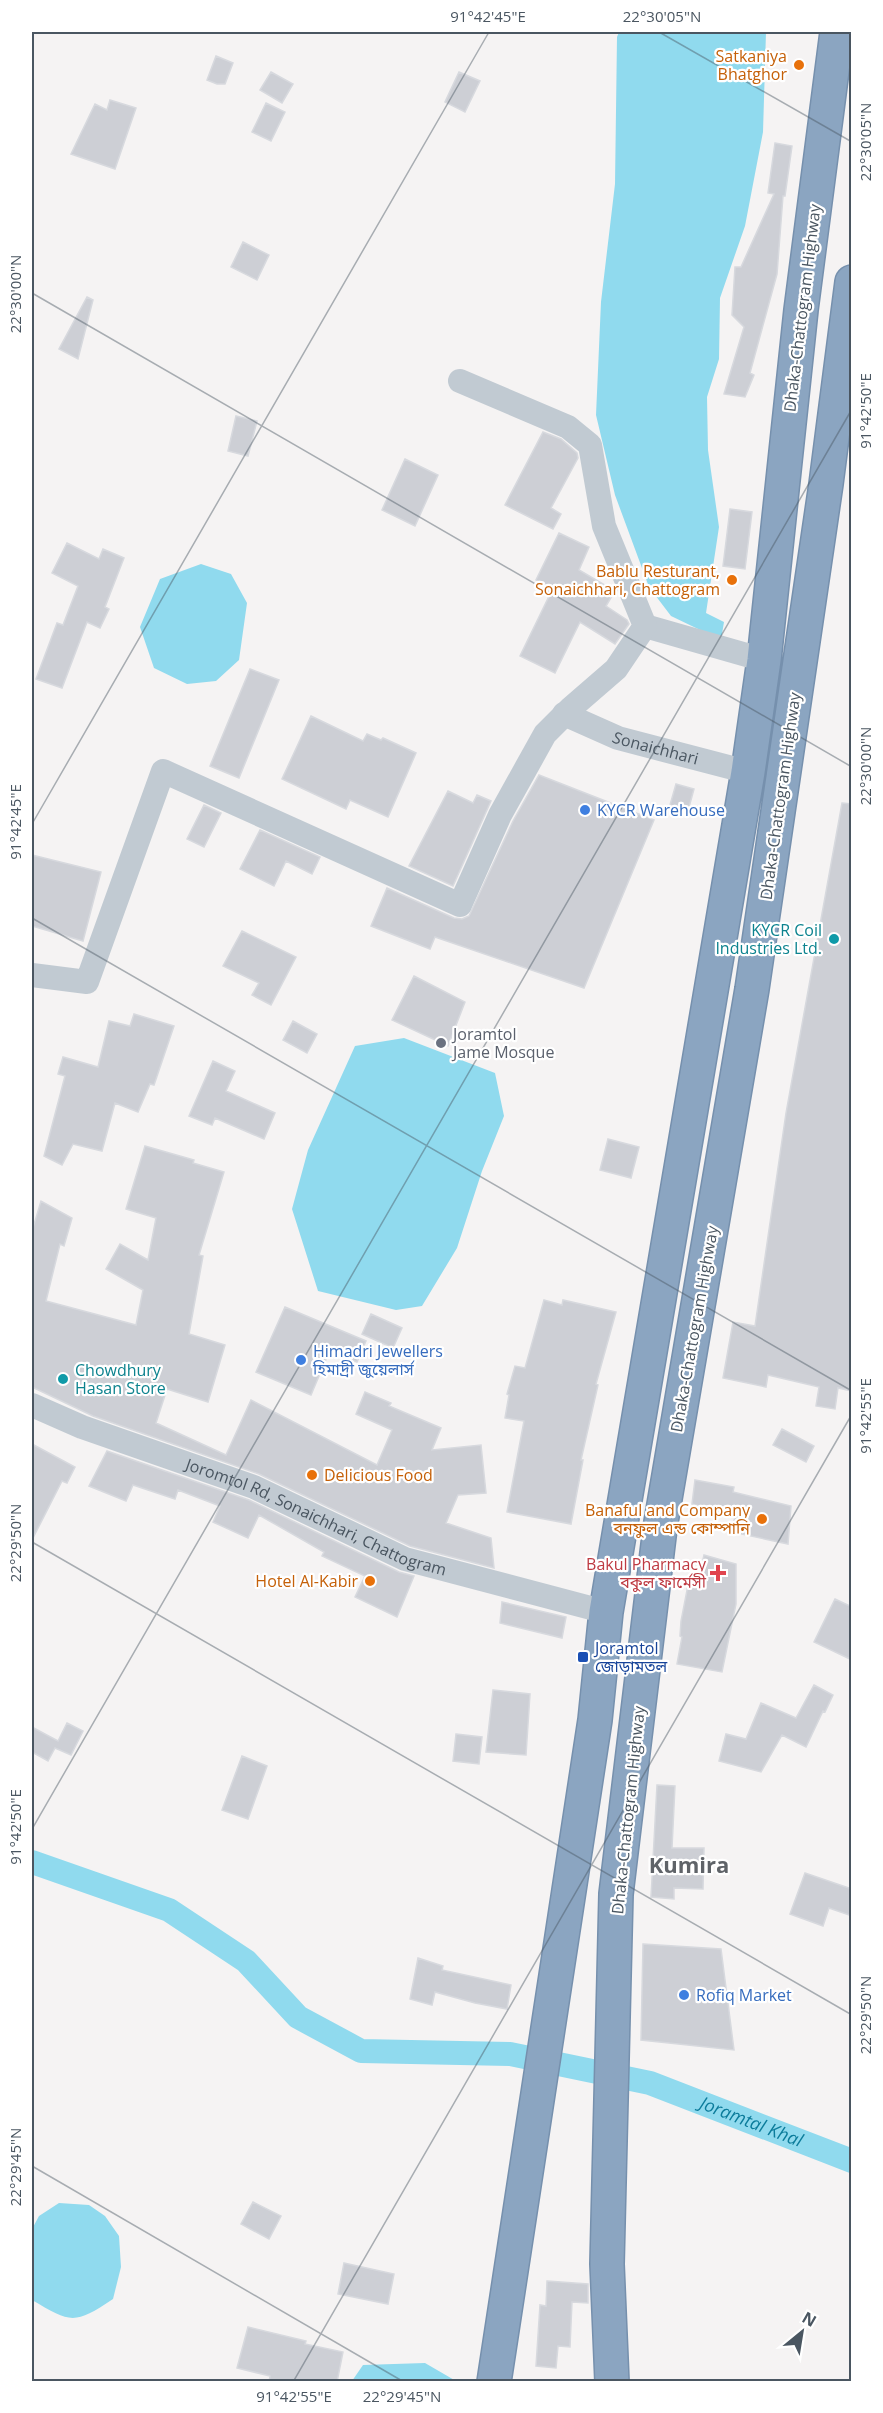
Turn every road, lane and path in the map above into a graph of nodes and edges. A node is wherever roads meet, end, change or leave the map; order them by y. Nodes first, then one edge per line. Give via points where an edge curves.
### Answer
1 (837, 32) edge
2 (852, 282) edge
3 (460, 381) dead end
4 (645, 626) junction
5 (764, 660) junction
6 (564, 714) junction
7 (748, 772) junction
8 (32, 975) edge
9 (32, 1405) edge
10 (606, 1612) junction
11 (494, 2382) edge
12 (612, 2382) edge

1 - 5 highway, Dhaka-Chattogram Highway via 801,310
2 - 12 highway, Dhaka-Chattogram Highway via 752,988 660,1528 616,1894 607,2264
3 - 4 street via 568,427 590,445 604,526
4 - 5 street
4 - 6 street via 616,669
5 - 7 highway, Dhaka-Chattogram Highway
6 - 7 street, Sonaichhari via 618,738
6 - 8 street via 545,734 500,815 460,905 163,771 87,982
7 - 10 highway, Dhaka-Chattogram Highway
9 - 10 street, Joromtol Rd, Sonaichhari, Chattogram via 82,1427 254,1487 405,1559
10 - 11 highway, Dhaka-Chattogram Highway via 595,1720

